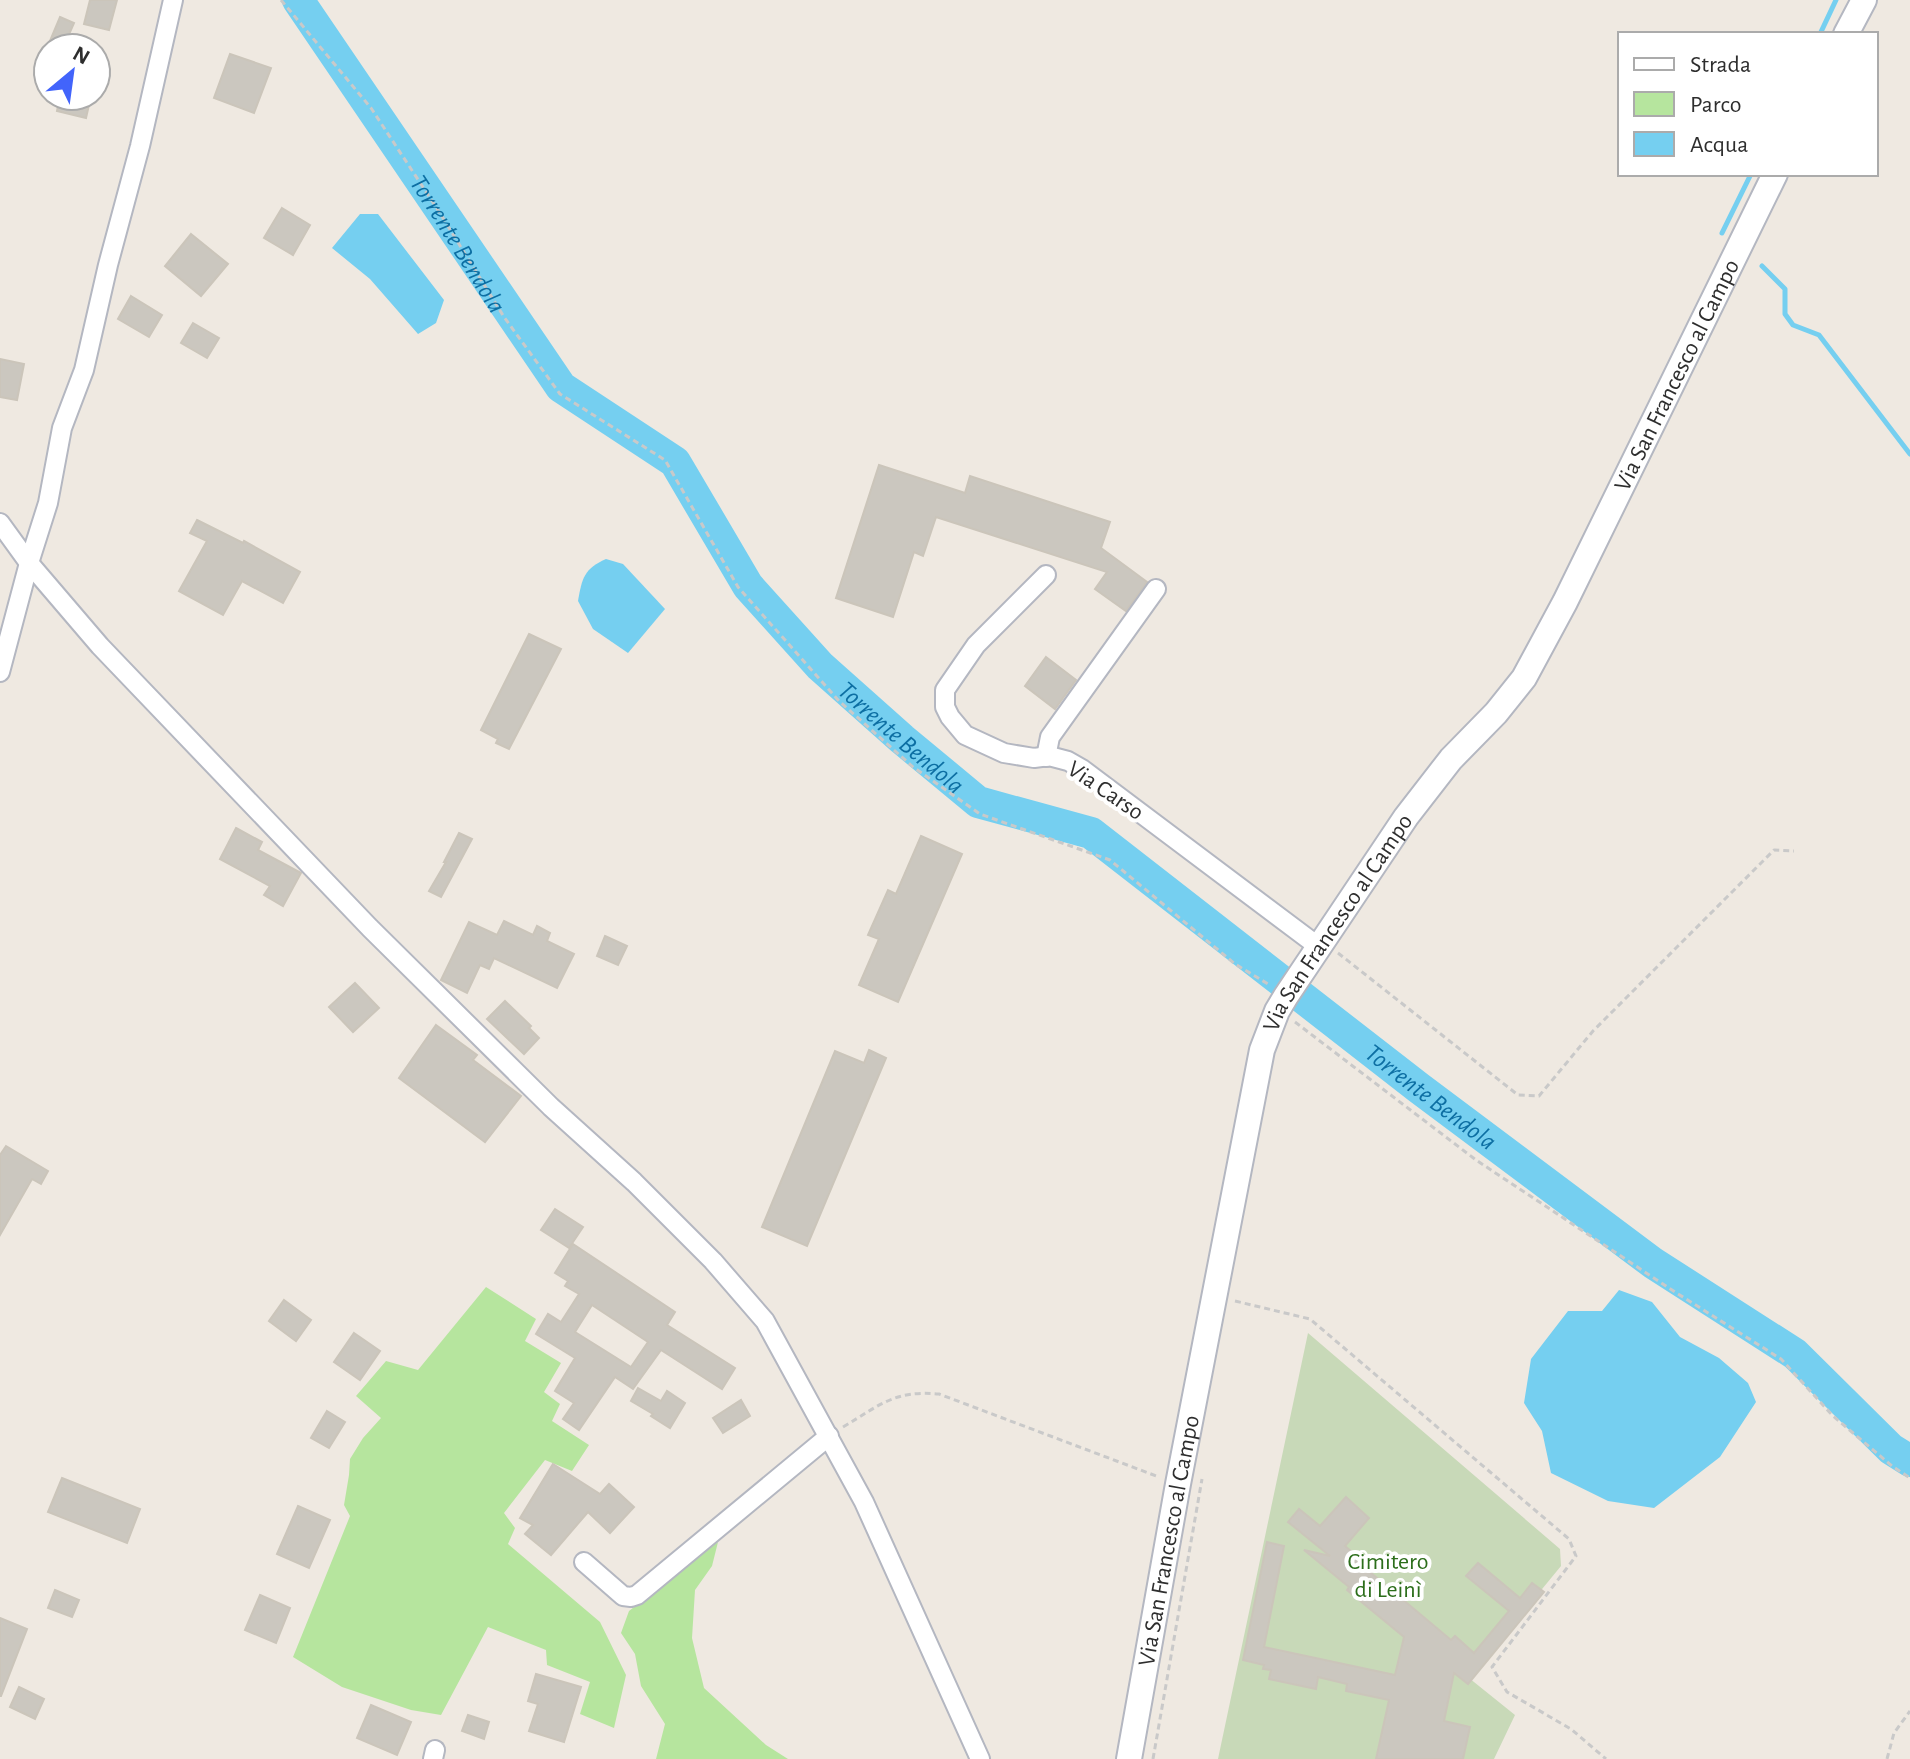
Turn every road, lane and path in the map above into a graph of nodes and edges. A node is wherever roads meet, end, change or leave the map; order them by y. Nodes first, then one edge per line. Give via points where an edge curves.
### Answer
1 (173, 0) edge
2 (281, 0) edge
3 (1864, 0) edge
4 (1847, 32) edge
5 (1774, 176) edge
6 (0, 523) edge
7 (29, 563) junction
8 (1046, 575) dead end
9 (1156, 589) dead end
10 (0, 672) edge
11 (1046, 757) junction
12 (1794, 851) dead end
13 (1320, 944) junction
14 (1288, 1002) junction
15 (1231, 1300) dead end
16 (829, 1436) junction
17 (1910, 1478) edge
18 (1178, 1484) junction
19 (584, 1562) dead end
20 (1910, 1711) edge
21 (980, 1759) edge
22 (1129, 1759) edge
23 (1606, 1759) edge
24 (1887, 1759) edge

1 - 7 street via 84,370 62,428 48,503
2 - 14 path via 371,108 504,317 560,394 665,460 738,587 839,701 913,767 980,814 1110,860
3 - 4 street
5 - 13 street, Via San Francesco al Campo via 1524,678 1406,817
6 - 7 street
7 - 10 street
7 - 16 street via 100,646 370,928 713,1261 765,1321
8 - 11 street, Via Carso via 976,645 945,690 945,707 965,735 1004,753
9 - 11 street via 1050,737
11 - 13 street, Via Carso via 1082,769
12 - 13 path via 1774,850 1593,1031 1539,1096 1518,1095
13 - 14 street, Via San Francesco al Campo
14 - 17 path via 1476,1160 1781,1359 1833,1416
14 - 18 street, Via San Francesco al Campo via 1277,1011 1262,1050
15 - 23 path via 1310,1319 1569,1539 1576,1556 1492,1667 1507,1692 1571,1729
16 - 18 path via 895,1396 939,1394
16 - 19 street via 637,1595 623,1596
16 - 21 street
18 - 22 street, Via San Francesco al Campo
20 - 24 path via 1894,1733

